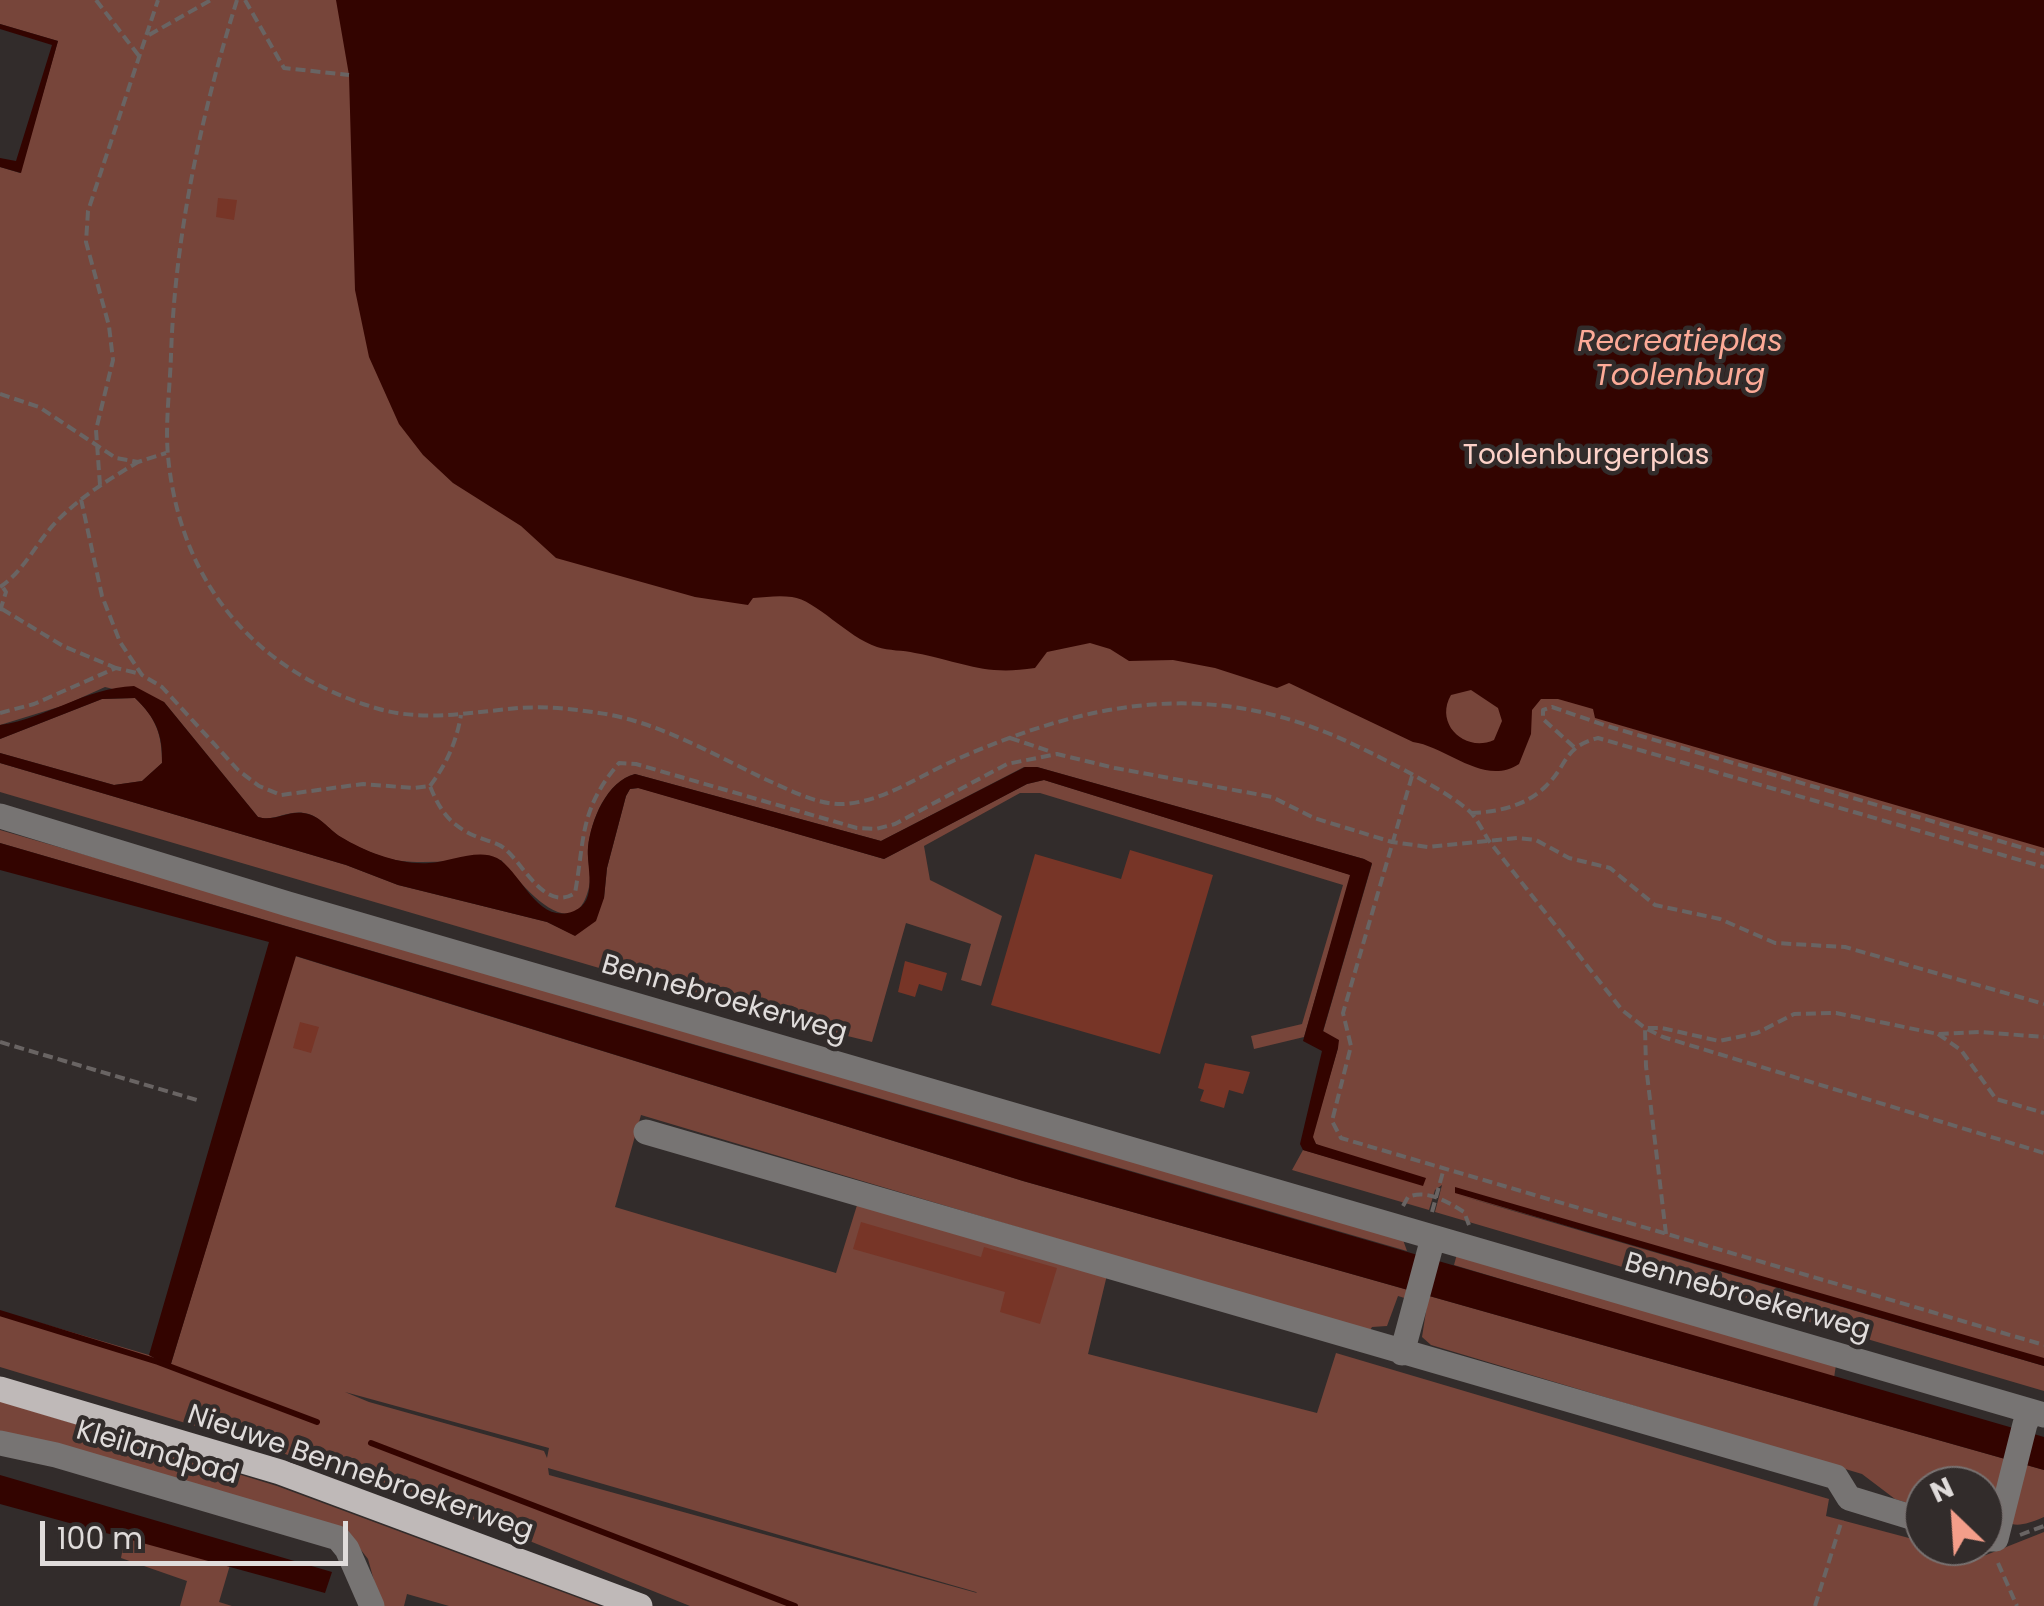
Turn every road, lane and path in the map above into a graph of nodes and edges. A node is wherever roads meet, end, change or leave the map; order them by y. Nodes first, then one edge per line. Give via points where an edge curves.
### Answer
1 (96, 0) edge
2 (158, 0) edge
3 (211, 0) edge
4 (237, 0) edge
5 (245, 0) edge
6 (149, 35) junction
7 (140, 58) junction
8 (349, 75) dead end
9 (0, 394) edge
10 (97, 448) junction
11 (168, 453) junction
12 (138, 462) junction
13 (100, 485) junction
14 (81, 499) junction
15 (1, 587) edge
16 (1, 610) edge
17 (116, 668) junction
18 (142, 675) junction
19 (0, 713) edge
20 (461, 715) junction
21 (1010, 738) junction
22 (1574, 748) junction
23 (1057, 754) junction
24 (1412, 776) junction
25 (430, 786) junction
26 (1471, 812) junction
27 (0, 816) edge
28 (1488, 841) junction
29 (1392, 842) junction
30 (2044, 854) edge
31 (2044, 867) edge
32 (2044, 1004) edge
33 (1645, 1028) junction
34 (1938, 1034) junction
35 (2044, 1037) edge
36 (0, 1042) edge
37 (197, 1100) dead end
38 (2044, 1113) edge
39 (646, 1132) dead end
40 (2044, 1153) edge
41 (1444, 1168) junction
42 (1435, 1197) junction
43 (1403, 1206) dead end
44 (1469, 1226) dead end
45 (1666, 1234) junction
46 (1431, 1235) junction
47 (2044, 1346) edge
48 (1402, 1353) junction
49 (0, 1389) edge
50 (2033, 1417) edge
51 (0, 1442) edge
52 (2004, 1497) edge
53 (1849, 1498) junction
54 (1904, 1515) edge
55 (1999, 1566) edge
56 (372, 1606) edge
57 (640, 1606) edge
58 (1815, 1606) edge
59 (2017, 1606) edge

1 - 7 path
2 - 6 path
3 - 6 path
4 - 11 path via 200,133 179,253
5 - 8 path via 284,68
6 - 7 path
7 - 10 path via 85,231 112,360
9 - 10 path via 39,407
10 - 12 path
10 - 13 path
11 - 12 path
11 - 20 path via 192,553 229,617 253,642 299,675 352,700 386,711
12 - 13 path
13 - 14 path
14 - 15 path
14 - 18 path via 112,627
15 - 16 path
16 - 17 path
17 - 18 path
17 - 19 path
18 - 25 path via 162,687 259,786 281,794 363,784
20 - 21 path via 524,708 627,718 830,804 866,800
20 - 25 path via 456,743
21 - 23 path
21 - 24 path via 1127,707 1214,703 1319,728
22 - 26 path via 1546,786 1528,798 1509,808
22 - 30 path via 1543,719 1543,710 1552,707
22 - 31 path via 1598,738
23 - 25 path via 1007,764 876,830 618,763 586,817 575,894 567,899 540,888 502,846 449,822
23 - 29 path via 1272,797
24 - 26 path
24 - 29 path
26 - 28 path
27 - 46 street, Bennebroekerweg
28 - 29 path via 1428,847
28 - 32 path via 1536,840 1569,858 1610,868 1656,905 1720,919 1775,943 1845,947
28 - 33 path via 1622,1010
29 - 41 path via 1345,1003 1351,1046 1332,1121 1340,1138
33 - 34 path via 1719,1041 1757,1033 1794,1014 1836,1014
33 - 40 path
33 - 45 path
34 - 35 path
34 - 38 path via 1961,1050 1996,1099
36 - 37 path
39 - 48 street
41 - 42 path
41 - 45 path
42 - 43 path via 1416,1194
42 - 44 path via 1464,1212
42 - 46 path
45 - 47 path
46 - 48 street
46 - 50 street, Bennebroekerweg
48 - 53 street via 1836,1477
49 - 57 main road, Nieuwe Bennebroekerweg via 280,1472
50 - 52 street
51 - 56 street, Kleilandpad via 338,1538
53 - 54 street
53 - 58 path
55 - 59 path

